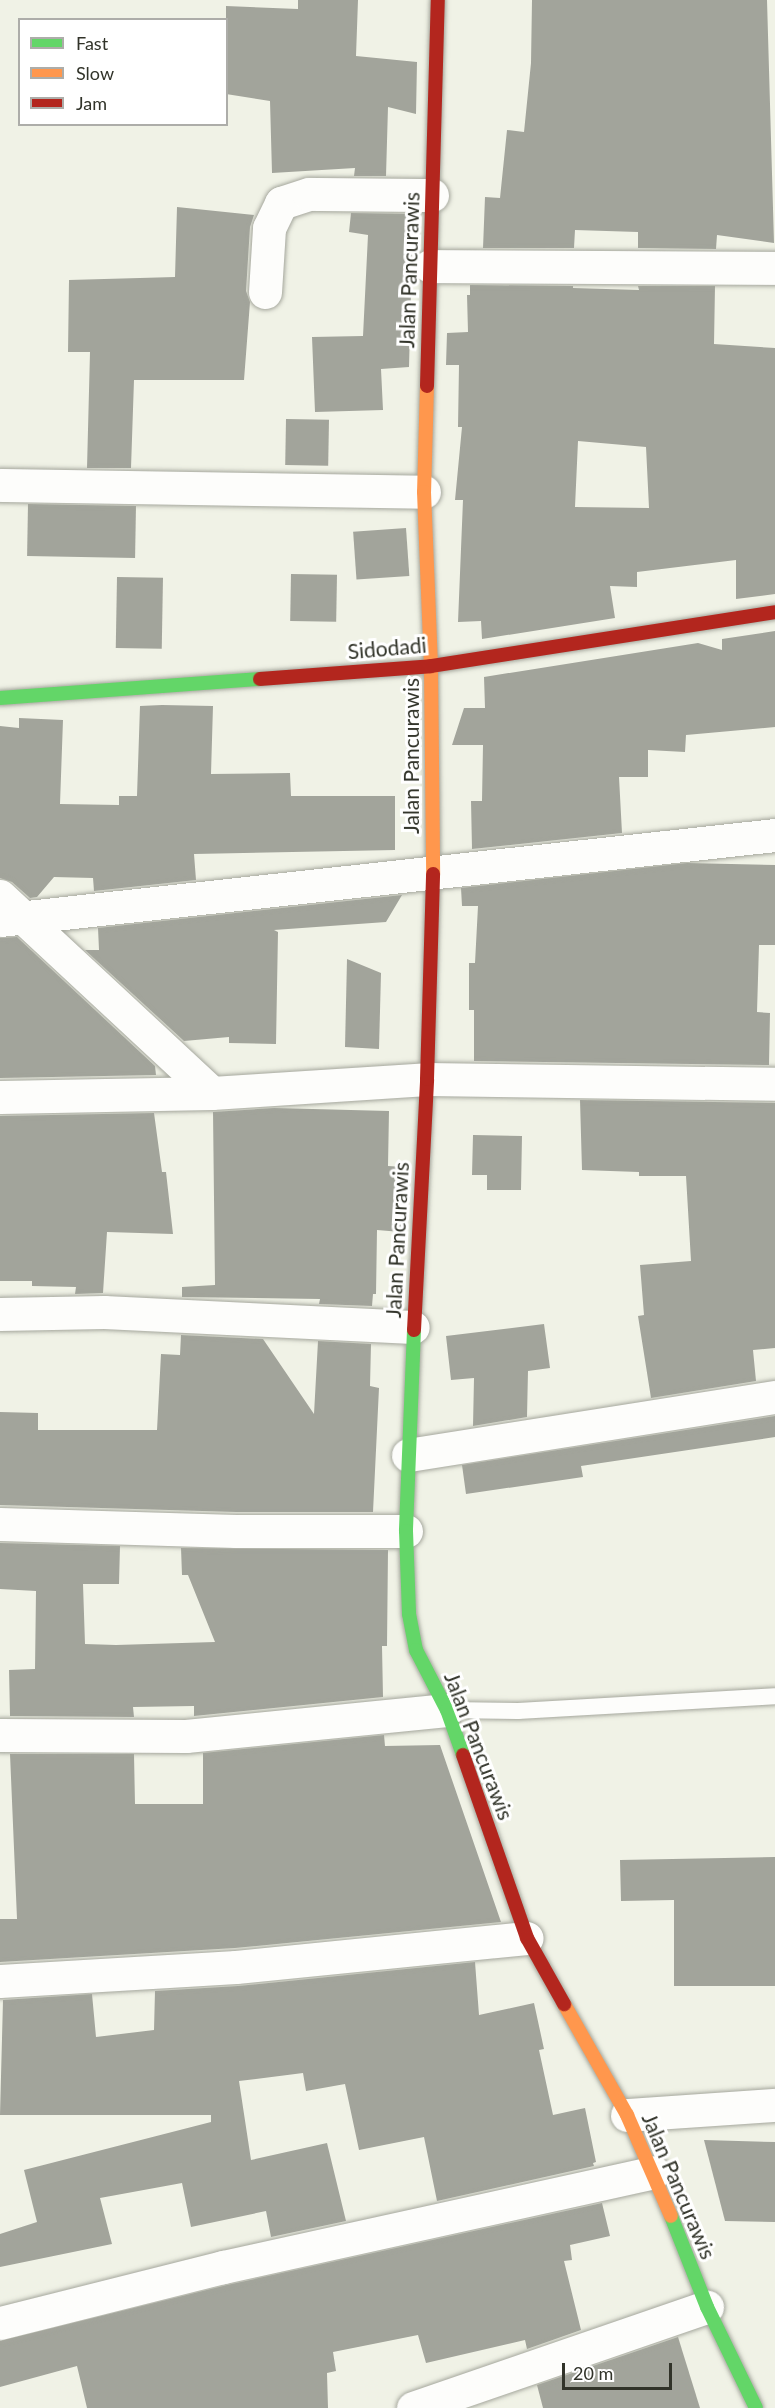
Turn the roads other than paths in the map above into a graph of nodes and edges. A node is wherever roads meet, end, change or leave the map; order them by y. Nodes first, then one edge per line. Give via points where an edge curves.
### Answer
1 (438, 0) edge
2 (432, 195) junction
3 (430, 266) junction
4 (775, 268) edge
5 (265, 292) dead end
6 (0, 484) edge
7 (424, 492) junction
8 (775, 612) edge
9 (432, 666) junction
10 (0, 698) edge
11 (775, 835) edge
12 (433, 873) junction
13 (7, 911) edge
14 (427, 1079) junction
15 (775, 1084) edge
16 (212, 1093) junction
17 (0, 1097) edge
18 (0, 1314) edge
19 (413, 1327) junction
20 (775, 1397) edge
21 (408, 1455) junction
22 (0, 1524) edge
23 (406, 1531) junction
24 (775, 1696) edge
25 (447, 1710) junction
26 (0, 1735) edge
27 (526, 1938) junction
28 (0, 1981) edge
29 (775, 2105) edge
30 (627, 2115) junction
31 (654, 2172) junction
32 (707, 2307) junction
33 (0, 2323) edge
34 (413, 2408) edge
35 (756, 2408) edge

1 - 2 street, Jalan Pancurawis
2 - 3 street, Jalan Pancurawis
2 - 5 street via 309,194 280,203 269,228
3 - 4 street
3 - 7 street, Jalan Pancurawis
6 - 7 street
7 - 9 street, Jalan Pancurawis
8 - 9 street, Sidodadi
9 - 10 street, Sidodadi
9 - 12 street, Jalan Pancurawis
11 - 12 street
12 - 13 street
12 - 14 street, Jalan Pancurawis
13 - 16 street
14 - 15 street
14 - 16 street
14 - 19 street, Jalan Pancurawis
16 - 17 street
18 - 19 street via 104,1312
19 - 21 street, Jalan Pancurawis
20 - 21 street
21 - 23 street, Jalan Pancurawis
22 - 23 street
23 - 25 street, Jalan Pancurawis via 409,1614 416,1650
24 - 25 lane via 518,1711
25 - 26 street via 186,1736
25 - 27 street, Jalan Pancurawis
27 - 28 street via 236,1967
27 - 30 street, Jalan Pancurawis
29 - 30 street
30 - 31 street, Jalan Pancurawis
31 - 32 street, Jalan Pancurawis
31 - 33 street via 224,2267
32 - 34 street
32 - 35 street, Jalan Pancurawis

